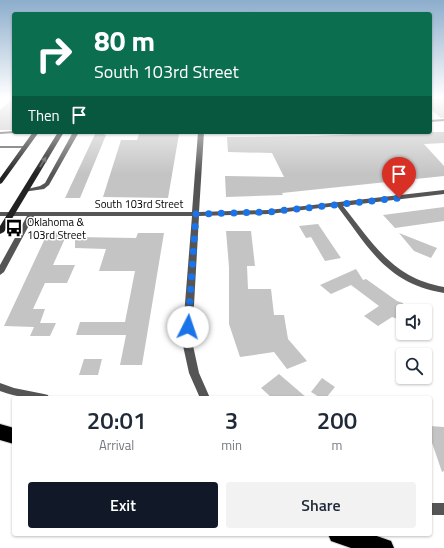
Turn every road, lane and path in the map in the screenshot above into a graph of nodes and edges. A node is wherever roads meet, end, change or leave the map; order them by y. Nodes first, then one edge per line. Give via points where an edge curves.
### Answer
1 (12, 132) edge
2 (0, 133) edge
3 (35, 134) edge
4 (60, 134) edge
5 (75, 134) edge
6 (200, 134) edge
7 (0, 147) edge
8 (25, 147) junction
9 (0, 182) edge
10 (25, 191) junction
11 (444, 192) edge
12 (339, 205) junction
13 (0, 214) edge
14 (11, 214) junction
15 (31, 214) junction
16 (196, 214) junction
17 (0, 232) edge
18 (0, 272) edge
19 (444, 290) edge
20 (0, 387) edge
21 (34, 396) edge
22 (204, 396) edge
23 (0, 432) edge
24 (12, 435) edge
25 (432, 509) edge
26 (444, 509) edge
27 (345, 536) edge
28 (384, 548) edge

1 - 2 lane
3 - 8 main road
10 -> 4 main road
5 - 10 street via 47,184 42,188
6 - 16 street
7 - 8 lane
8 - 9 main road
10 - 14 main road
11 - 12 street, South 103rd Street
12 - 16 street, South 103rd Street via 269,212
12 - 19 street via 385,263 406,278
13 - 14 street, South 103rd Street
14 - 15 street, South 103rd Street
14 - 17 main road
15 - 16 street, South 103rd Street
15 - 18 street
16 - 22 street via 187,342 194,373
20 - 21 street
23 - 24 highway
25 - 26 street
27 - 28 highway

